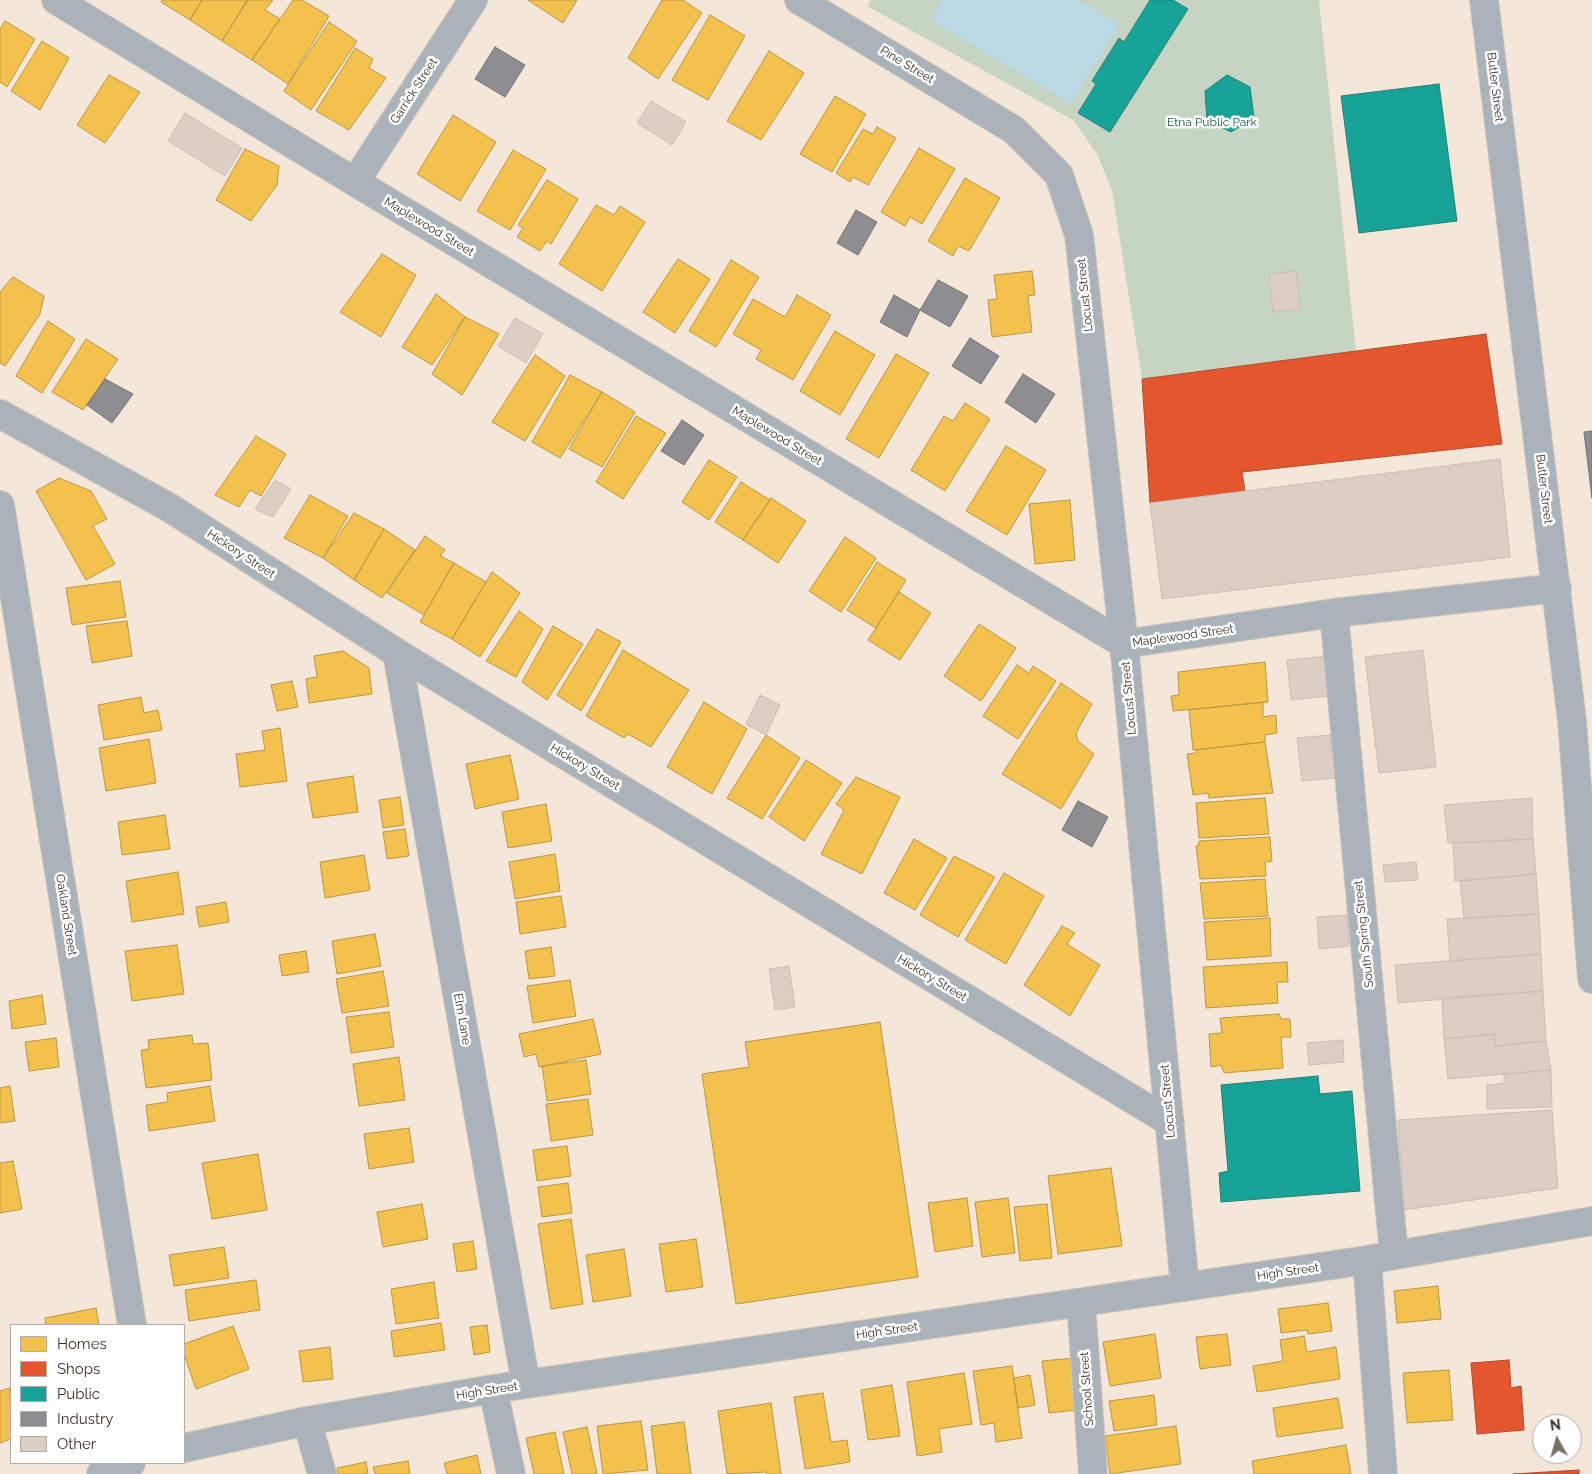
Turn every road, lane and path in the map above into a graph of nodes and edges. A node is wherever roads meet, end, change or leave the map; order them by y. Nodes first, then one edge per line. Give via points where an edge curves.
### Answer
1 (56, 0) edge
2 (473, 0) edge
3 (799, 0) edge
4 (1484, 0) edge
5 (1014, 130) joint
6 (355, 182) junction
7 (0, 414) edge
8 (0, 505) edge
9 (1557, 588) junction
10 (1334, 613) junction
11 (1124, 644) junction
12 (397, 653) junction
13 (1592, 980) edge
14 (1170, 1122) junction
15 (1592, 1221) edge
16 (1394, 1255) junction
17 (1367, 1260) junction
18 (1184, 1287) junction
19 (1081, 1303) junction
20 (132, 1324) edge
21 (526, 1384) junction
22 (493, 1389) junction
23 (307, 1421) junction
24 (185, 1448) edge
25 (128, 1464) edge
26 (102, 1474) edge
27 (322, 1474) edge
28 (511, 1474) edge
29 (1093, 1474) edge
30 (1383, 1474) edge

1 - 6 street, Maplewood Street
2 - 6 street, Garrick Street
3 - 5 street, Pine Street
4 - 9 street, Butler Street
5 - 11 street, Locust Street via 1060,176 1079,236
6 - 11 street, Maplewood Street
7 - 12 street, Hickory Street via 170,508
8 - 20 street, Oakland Street
9 - 10 street, Maplewood Street
9 - 13 street, Butler Street via 1572,721
10 - 11 street, Maplewood Street
10 - 16 street, South Spring Street
11 - 14 street, Locust Street
12 - 14 street, Hickory Street
12 - 21 street, Elm Lane
14 - 18 street, Locust Street
15 - 16 street, High Street
16 - 17 street, High Street
17 - 18 street, High Street
17 - 30 street
18 - 19 street, High Street
19 - 21 street, High Street
19 - 29 street, School Street
21 - 22 street, High Street
22 - 23 street, High Street
22 - 28 street
23 - 24 street, High Street
23 - 27 street
25 - 26 street

